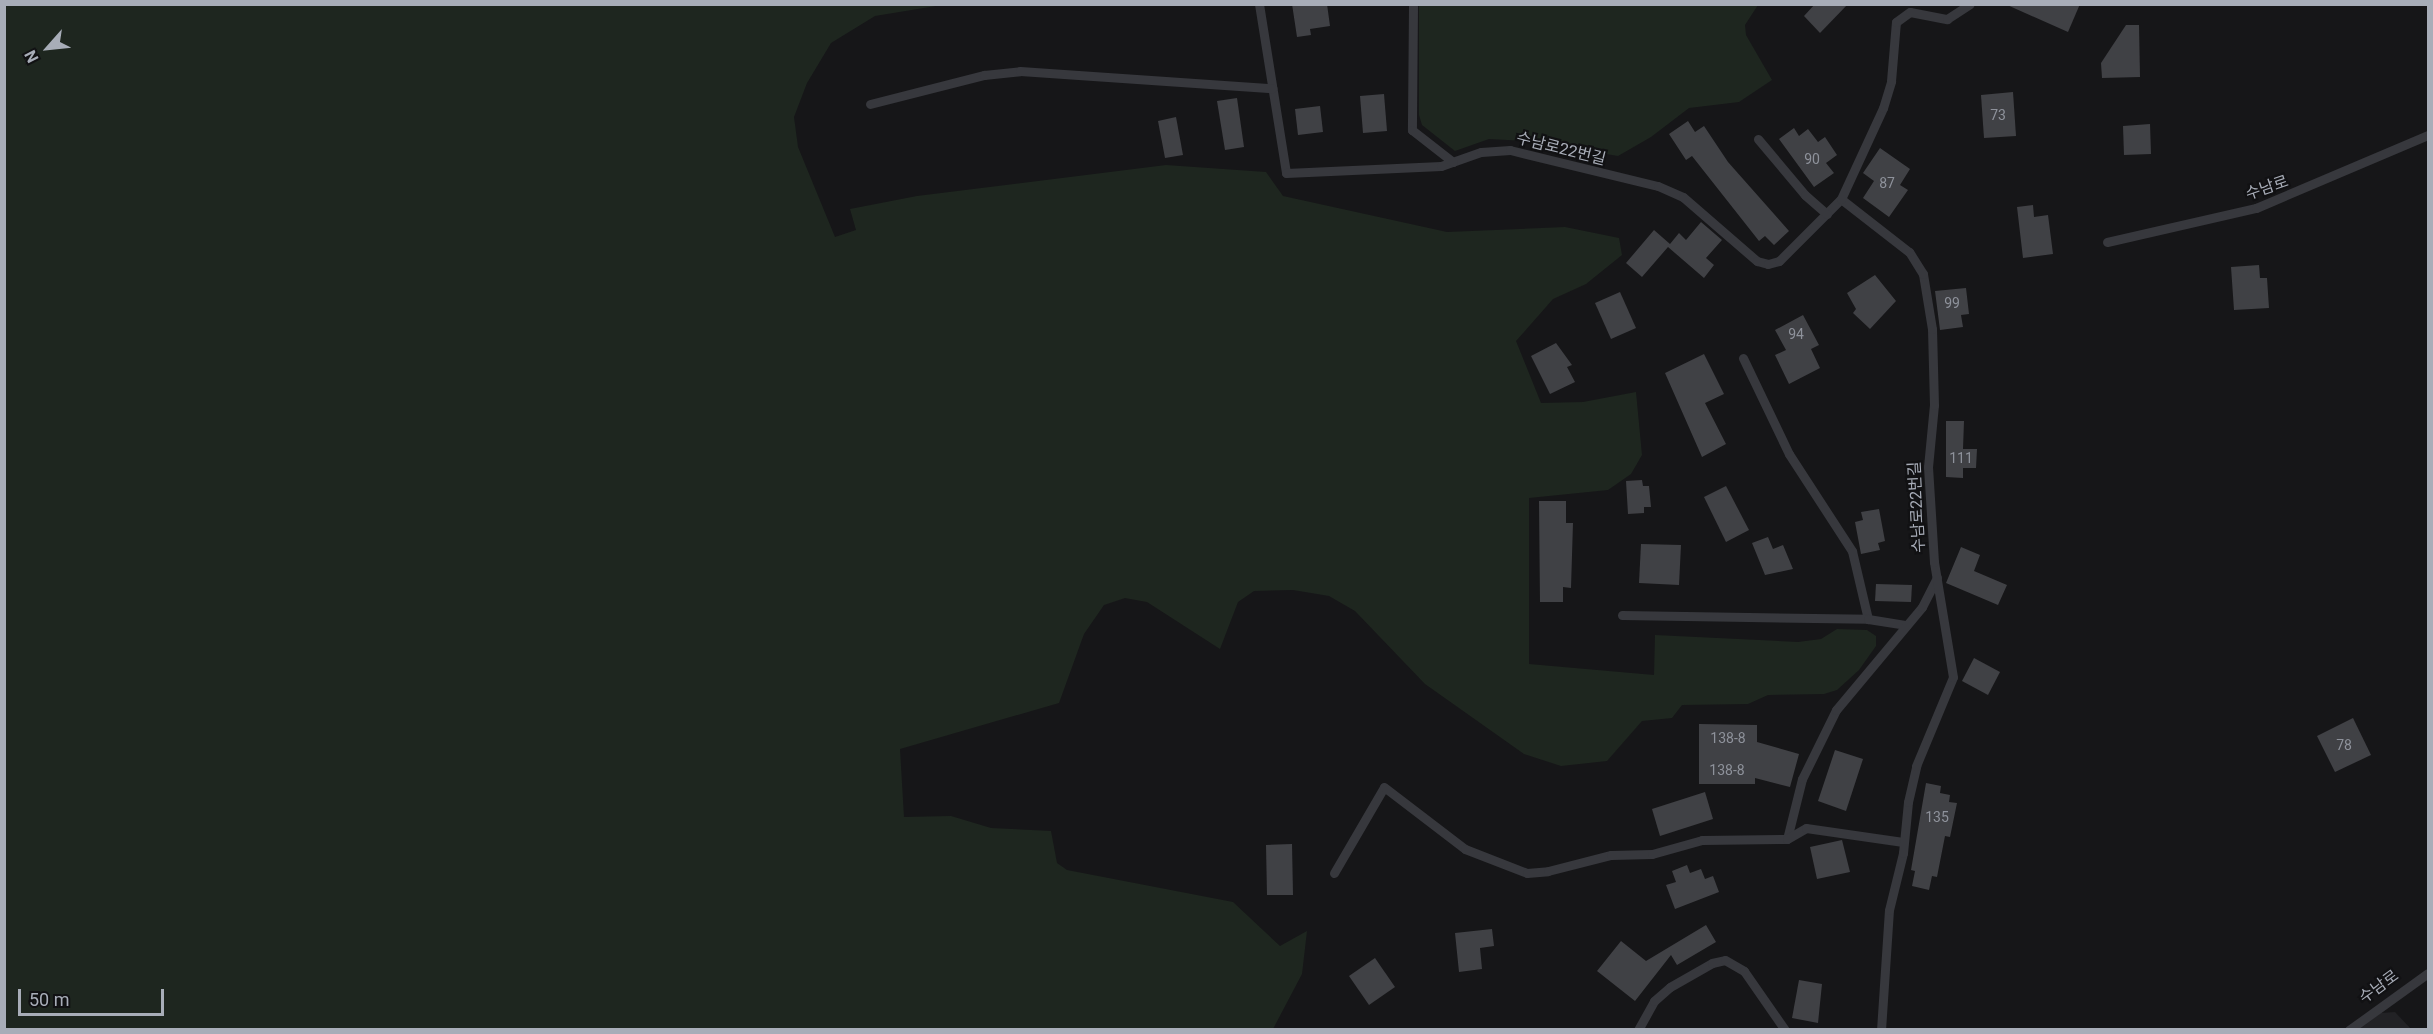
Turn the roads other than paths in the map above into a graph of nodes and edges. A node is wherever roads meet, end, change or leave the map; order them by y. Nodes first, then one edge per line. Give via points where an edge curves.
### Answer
1 (1260, 4) edge
2 (1970, 4) edge
3 (1413, 6) dead end
4 (1272, 88) junction
5 (870, 104) dead end
6 (2428, 135) edge
7 (1758, 139) dead end
8 (1453, 162) junction
9 (1842, 199) junction
10 (1827, 214) junction
11 (2107, 242) dead end
12 (1743, 358) dead end
13 (1937, 578) junction
14 (1622, 615) dead end
15 (1868, 619) junction
16 (1907, 625) junction
17 (1787, 839) junction
18 (1904, 842) junction
19 (1334, 873) dead end
20 (2428, 973) edge
21 (1638, 1029) edge
22 (1785, 1029) edge
23 (1881, 1029) edge
24 (2349, 1029) edge

1 - 4 lane, 수남로22번길
2 - 9 lane, 수남로22번길 via 1947,19 1910,12 1896,22 1891,81 1883,108
3 - 8 lane via 1412,130
4 - 5 lane via 1020,71 984,75
4 - 8 lane, 수남로22번길 via 1286,173 1441,166
6 - 11 lane, 수남로 via 2256,208
7 - 10 lane via 1805,195
8 - 10 lane, 수남로22번길 via 1481,152 1510,150 1658,186 1683,197 1758,261 1768,264 1779,261
9 - 10 lane, 수남로22번길
9 - 13 lane, 수남로22번길 via 1909,252 1923,274 1932,329 1934,405 1928,467
12 - 15 lane via 1789,454 1846,540 1858,568
13 - 16 lane
13 - 18 lane, 수남로22번길 via 1953,677 1916,766
14 - 15 lane
15 - 16 lane
16 - 17 lane via 1836,710 1802,779
17 - 18 lane via 1806,828
17 - 19 lane via 1702,840 1652,854 1611,855 1527,873 1465,849 1383,787
18 - 23 lane, 수남로22번길 via 1889,909
20 - 24 lane, 수남로
21 - 22 lane via 1654,1001 1670,987 1712,963 1725,960 1744,971

